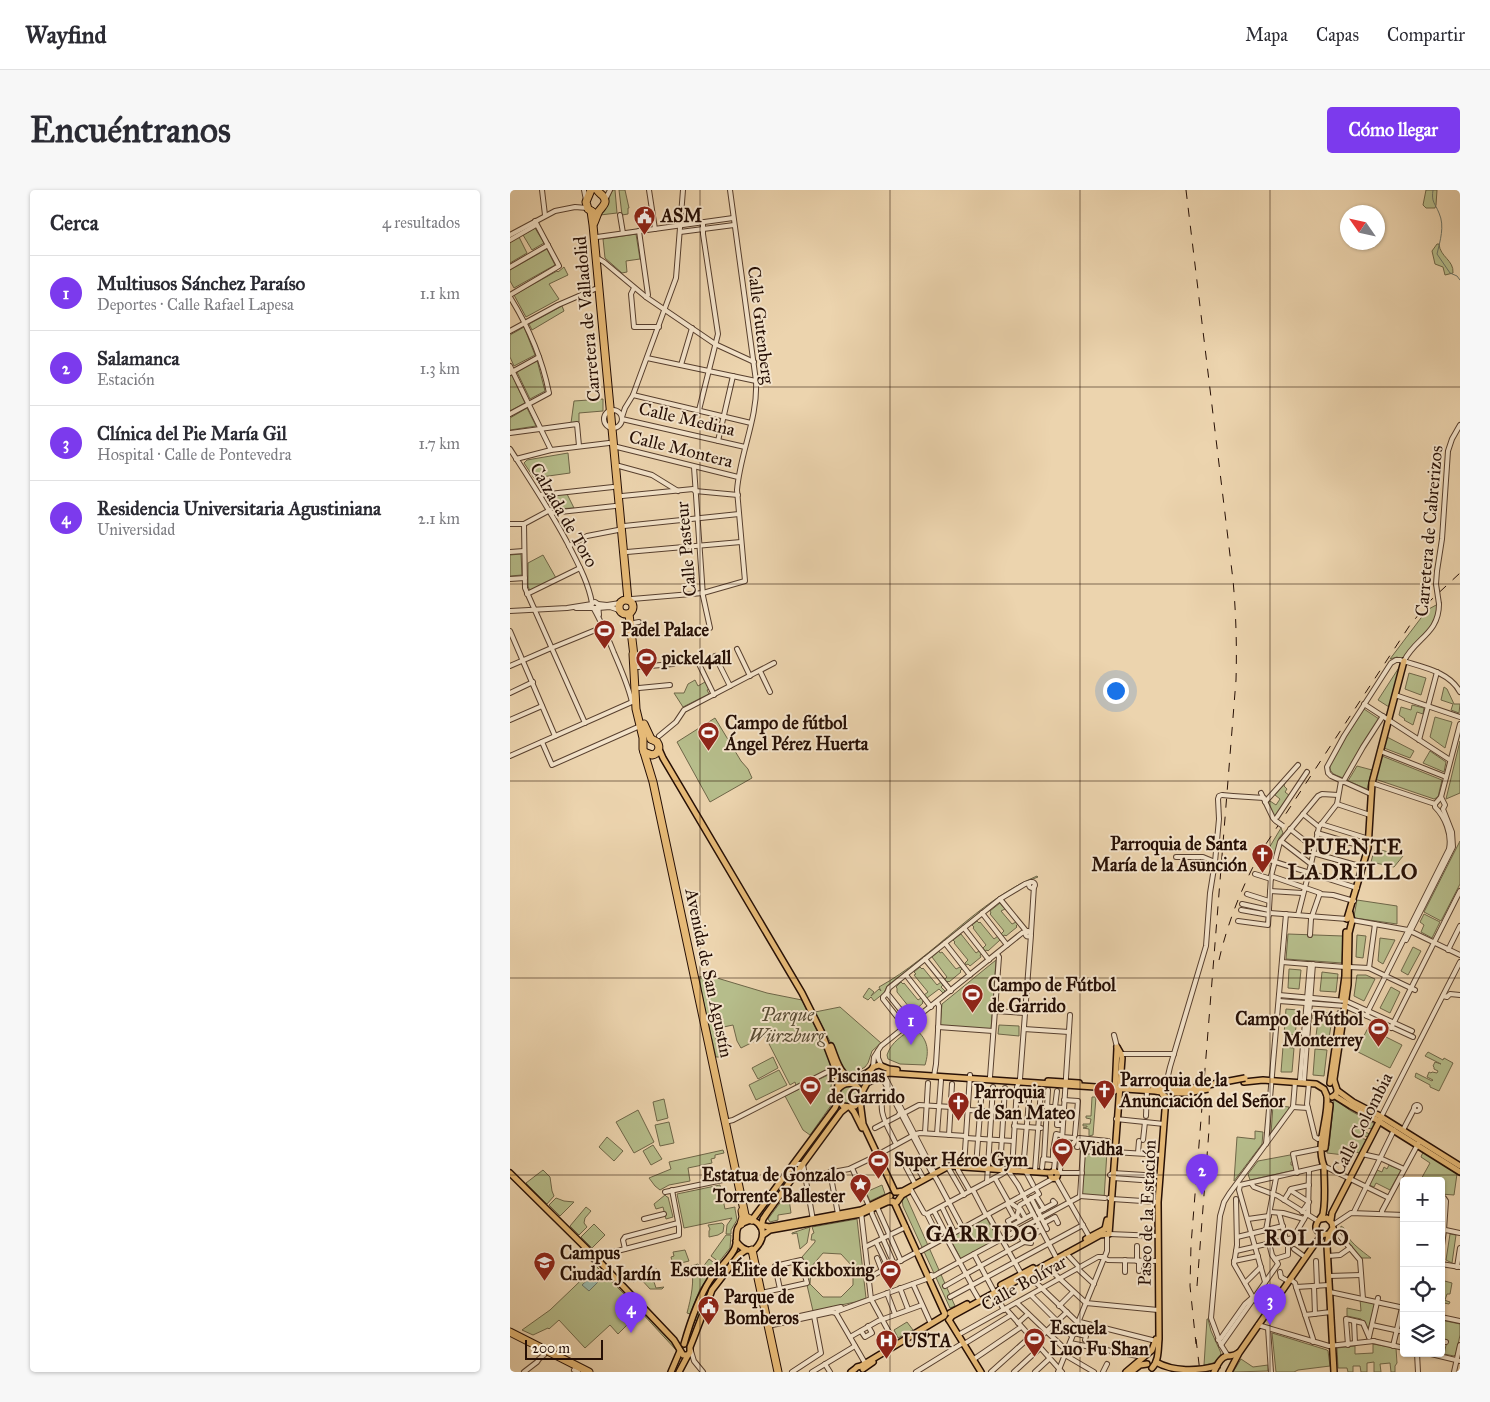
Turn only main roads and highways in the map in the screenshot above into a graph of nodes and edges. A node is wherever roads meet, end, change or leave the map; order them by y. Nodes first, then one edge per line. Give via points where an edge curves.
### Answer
1 (595, 198) edge
2 (630, 600) junction
3 (629, 614) junction
4 (633, 654) junction
5 (1404, 661) road end
6 (644, 743) junction
7 (655, 745) junction
8 (644, 752) junction
9 (651, 773) junction
10 (822, 1031) junction
11 (826, 1038) junction
12 (1117, 1047) road end
13 (882, 1066) junction
14 (870, 1070) junction
15 (935, 1075) junction
16 (881, 1076) junction
17 (970, 1077) junction
18 (1019, 1080) junction
19 (851, 1083) junction
20 (1329, 1085) junction
21 (1117, 1086) junction
22 (838, 1089) junction
23 (1166, 1090) junction
24 (861, 1094) junction
25 (1333, 1095) junction
26 (838, 1101) junction
27 (860, 1101) junction
28 (848, 1107) junction
29 (1380, 1119) junction
30 (1419, 1143) junction
31 (1111, 1153) junction
32 (877, 1155) junction
33 (800, 1163) junction
34 (1323, 1164) junction
35 (1460, 1166) edge
36 (1460, 1172) edge
37 (510, 1174) edge
38 (1056, 1174) road end
39 (935, 1175) junction
40 (737, 1178) junction
41 (916, 1185) junction
42 (894, 1197) junction
43 (870, 1208) junction
44 (861, 1212) junction
45 (757, 1218) junction
46 (812, 1220) junction
47 (1327, 1220) junction
48 (741, 1224) junction
49 (761, 1226) junction
50 (768, 1227) junction
51 (763, 1234) junction
52 (1323, 1235) junction
53 (1090, 1238) junction
54 (736, 1242) junction
55 (749, 1250) junction
56 (919, 1252) junction
57 (1056, 1257) junction
58 (1024, 1276) junction
59 (994, 1291) junction
60 (948, 1316) junction
61 (690, 1326) junction
62 (1158, 1331) junction
63 (510, 1332) edge
64 (673, 1339) junction
65 (682, 1347) junction
66 (690, 1351) junction
67 (1152, 1352) junction
68 (1229, 1358) junction
69 (1217, 1366) junction
70 (863, 1367) edge
71 (1152, 1367) edge
72 (576, 1370) edge
73 (854, 1371) edge
74 (589, 1372) edge
75 (671, 1372) edge
76 (679, 1372) edge
77 (778, 1372) edge
78 (982, 1372) edge
79 (1126, 1372) edge
80 (1131, 1372) edge
81 (1170, 1372) edge
82 (1214, 1372) edge
83 (1229, 1372) edge
84 (1334, 1372) edge

1 - 2 highway, Carretera de Valladolid via 593,225
2 - 3 highway, Carretera de Valladolid via 634,608
2 - 3 highway via 624,600 619,607 626,615
3 - 4 highway, Carretera de Valladolid
4 - 6 highway, Carretera de Valladolid via 634,705
4 - 7 highway, Carretera de Valladolid via 641,712 645,728
5 - 20 main road via 1372,783 1370,839 1349,921 1343,1003
6 - 7 highway via 648,739
6 - 8 highway, Carretera de Valladolid
7 - 8 highway via 649,755
7 - 9 highway, Avenida de San Agustín
7 - 10 main road via 793,976
8 - 9 highway, Avenida de San Agustín
9 - 40 highway, Avenida de San Agustín via 729,1121
10 - 11 main road
10 - 22 main road via 835,1068
11 - 14 main road via 845,1075 853,1078
11 - 19 main road via 843,1075
12 - 21 main road
13 - 14 main road via 878,1064
13 - 15 main road
13 - 16 main road via 885,1070
14 - 16 main road via 872,1075
14 - 19 main road
15 - 16 main road via 891,1073
15 - 17 main road
16 - 24 main road via 868,1083
17 - 18 main road
17 - 18 main road
18 - 21 main road
19 - 22 main road
19 - 24 main road
20 - 23 main road, bridge via 1272,1079 1244,1080 1188,1093
20 - 25 main road via 1325,1094
20 - 25 main road via 1338,1088
21 - 23 main road
21 - 23 main road
21 - 31 main road
21 - 31 main road
22 - 26 main road
23 - 62 main road, Paseo de la Estación via 1158,1202
24 - 27 main road
25 - 29 main road
25 - 34 main road
25 - 34 main road via 1322,1137
26 - 28 main road
26 - 33 main road
27 - 28 main road via 856,1106
27 - 32 main road via 863,1124
28 - 32 main road
28 - 33 main road
29 - 30 main road
29 - 30 main road via 1403,1130
29 - 47 main road, Calle Colombia
30 - 35 main road
30 - 36 main road
31 - 53 main road via 1106,1232
32 - 42 main road
33 - 45 main road
34 - 47 main road
37 - 64 main road via 597,1257
38 - 39 main road via 954,1166
39 - 41 main road
39 - 41 main road
40 - 45 highway, Avenida de San Agustín via 746,1217
40 - 48 highway, Avenida de San Agustín via 743,1217
41 - 42 main road
41 - 42 main road
42 - 43 main road
42 - 43 main road
42 - 56 main road
42 - 56 main road
43 - 44 main road
44 - 46 main road
44 - 46 main road
45 - 48 main road
45 - 49 main road
45 - 49 main road
45 - 50 main road
46 - 50 main road
46 - 51 main road
47 - 52 main road
47 - 52 main road via 1316,1225
48 - 54 main road via 735,1234
49 - 50 main road
49 - 51 main road
51 - 55 main road via 760,1244
52 - 68 main road via 1314,1243 1239,1353
52 - 84 main road via 1328,1256
53 - 57 main road
53 - 57 main road
54 - 55 main road
54 - 61 main road via 734,1250 707,1286
55 - 66 main road via 739,1254 712,1290
55 - 77 highway
56 - 60 main road
57 - 58 main road
57 - 58 main road
58 - 59 main road
59 - 60 main road
59 - 60 main road
60 - 70 main road
60 - 70 main road
60 - 78 main road
61 - 64 main road via 682,1337
61 - 65 main road
62 - 67 main road, Paseo de la Estación
62 - 67 main road, Paseo de la Estación via 1159,1339
63 - 72 highway
64 - 65 main road
65 - 66 main road via 688,1345
65 - 66 main road via 683,1355
65 - 75 main road
66 - 76 main road
67 - 71 main road
67 - 71 main road
67 - 79 main road
68 - 69 main road
68 - 83 main road
69 - 71 main road via 1181,1371
69 - 82 main road
70 - 73 main road via 856,1367
71 - 80 main road via 1140,1364
71 - 81 main road
72 - 74 highway

